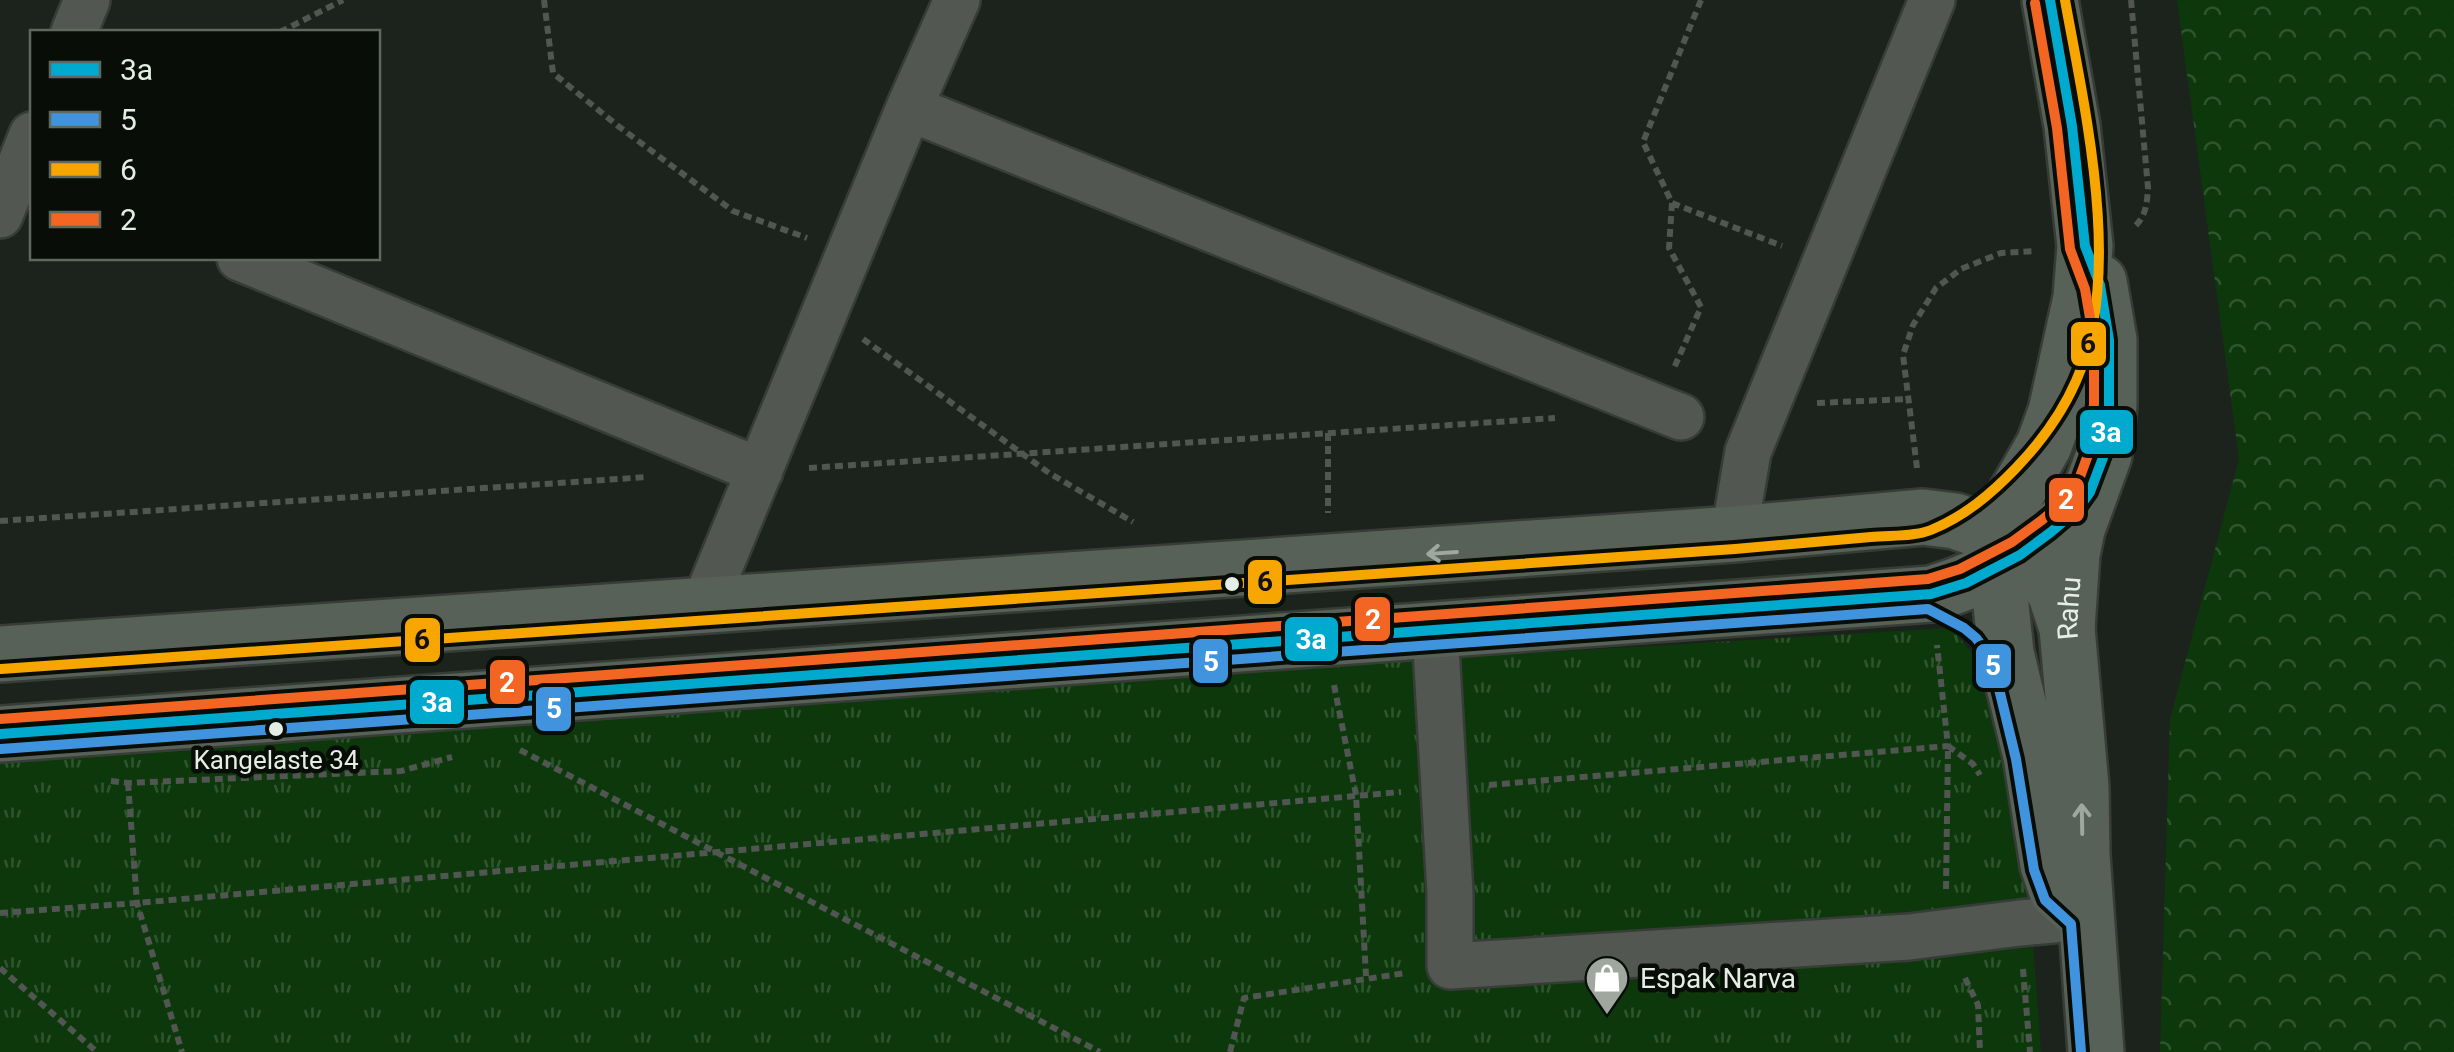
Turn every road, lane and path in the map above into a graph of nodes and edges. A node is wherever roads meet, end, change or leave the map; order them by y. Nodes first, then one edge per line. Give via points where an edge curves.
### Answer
1 (87, 0) edge
2 (343, 0) edge
3 (544, 0) edge
4 (957, 0) edge
5 (1701, 0) edge
6 (1932, 0) edge
7 (2050, 0) edge
8 (75, 30) edge
9 (284, 30) edge
10 (909, 108) junction
11 (28, 158) edge
12 (1672, 203) junction
13 (0, 215) edge
14 (2085, 246) junction
15 (849, 254) junction
16 (245, 260) edge
17 (1825, 263) junction
18 (826, 312) junction
19 (2063, 374) junction
20 (1908, 399) dead end
21 (1767, 405) junction
22 (1669, 412) joint
23 (1569, 417) dead end
24 (1328, 433) junction
25 (1022, 454) junction
26 (760, 471) junction
27 (648, 478) dead end
28 (2090, 492) junction
29 (1923, 518) junction
30 (0, 521) edge
31 (1144, 526) dead end
32 (1734, 534) junction
33 (2006, 555) junction
34 (1328, 560) junction
35 (1931, 594) junction
36 (704, 606) junction
37 (2068, 628) junction
38 (1435, 630) junction
39 (1330, 638) junction
40 (2006, 653) junction
41 (0, 654) edge
42 (0, 734) edge
43 (505, 742) dead end
44 (453, 756) dead end
45 (108, 780) dead end
46 (128, 783) junction
47 (2086, 917) junction
48 (1450, 966) junction
49 (0, 968) edge
50 (1366, 976) dead end
51 (98, 1052) edge
52 (182, 1052) edge
53 (1100, 1052) edge
54 (1230, 1052) edge
55 (2096, 1052) edge

1 - 8 lane
2 - 9 path
3 - 15 path via 553,73 732,211
4 - 10 lane
5 - 12 path via 1643,142
6 - 17 lane
7 - 14 main road, Rahu
10 - 15 lane
10 - 22 lane
11 - 13 lane
12 - 17 path
12 - 22 path via 1669,248 1701,307
14 - 19 main road, Rahu
14 - 28 main road, Rahu via 2109,340 2104,455
15 - 18 lane
16 - 26 lane
17 - 21 lane
18 - 25 path
18 - 26 lane
19 - 29 main road via 2041,414 1990,474
19 - 33 main road, Rahu via 2044,445 2016,494
20 - 21 path
21 - 32 lane via 1748,452
23 - 24 path
24 - 25 path
24 - 34 path
25 - 26 path
25 - 31 path
26 - 36 lane
27 - 30 path
28 - 33 main road via 2078,508
28 - 37 main road, Rahu via 2072,554
29 - 32 main road
29 - 33 main road via 1981,530
32 -> 34 main road
33 - 35 main road via 1966,584
33 - 37 main road via 2039,570
33 - 40 main road, Rahu
34 - 36 main road
35 - 38 main road
35 - 40 main road via 1972,614
36 - 41 main road
47 -> 37 main road, Rahu
38 - 39 main road
38 - 48 lane
39 - 42 main road
39 - 50 path via 1356,796
40 - 47 main road, Rahu via 2048,865 2057,891
43 - 53 path
44 - 46 path via 401,771
45 - 46 path
46 - 52 path via 137,903
47 - 48 lane via 1909,938
47 - 55 main road, Rahu
48 - 54 path via 1244,998
49 - 51 path

